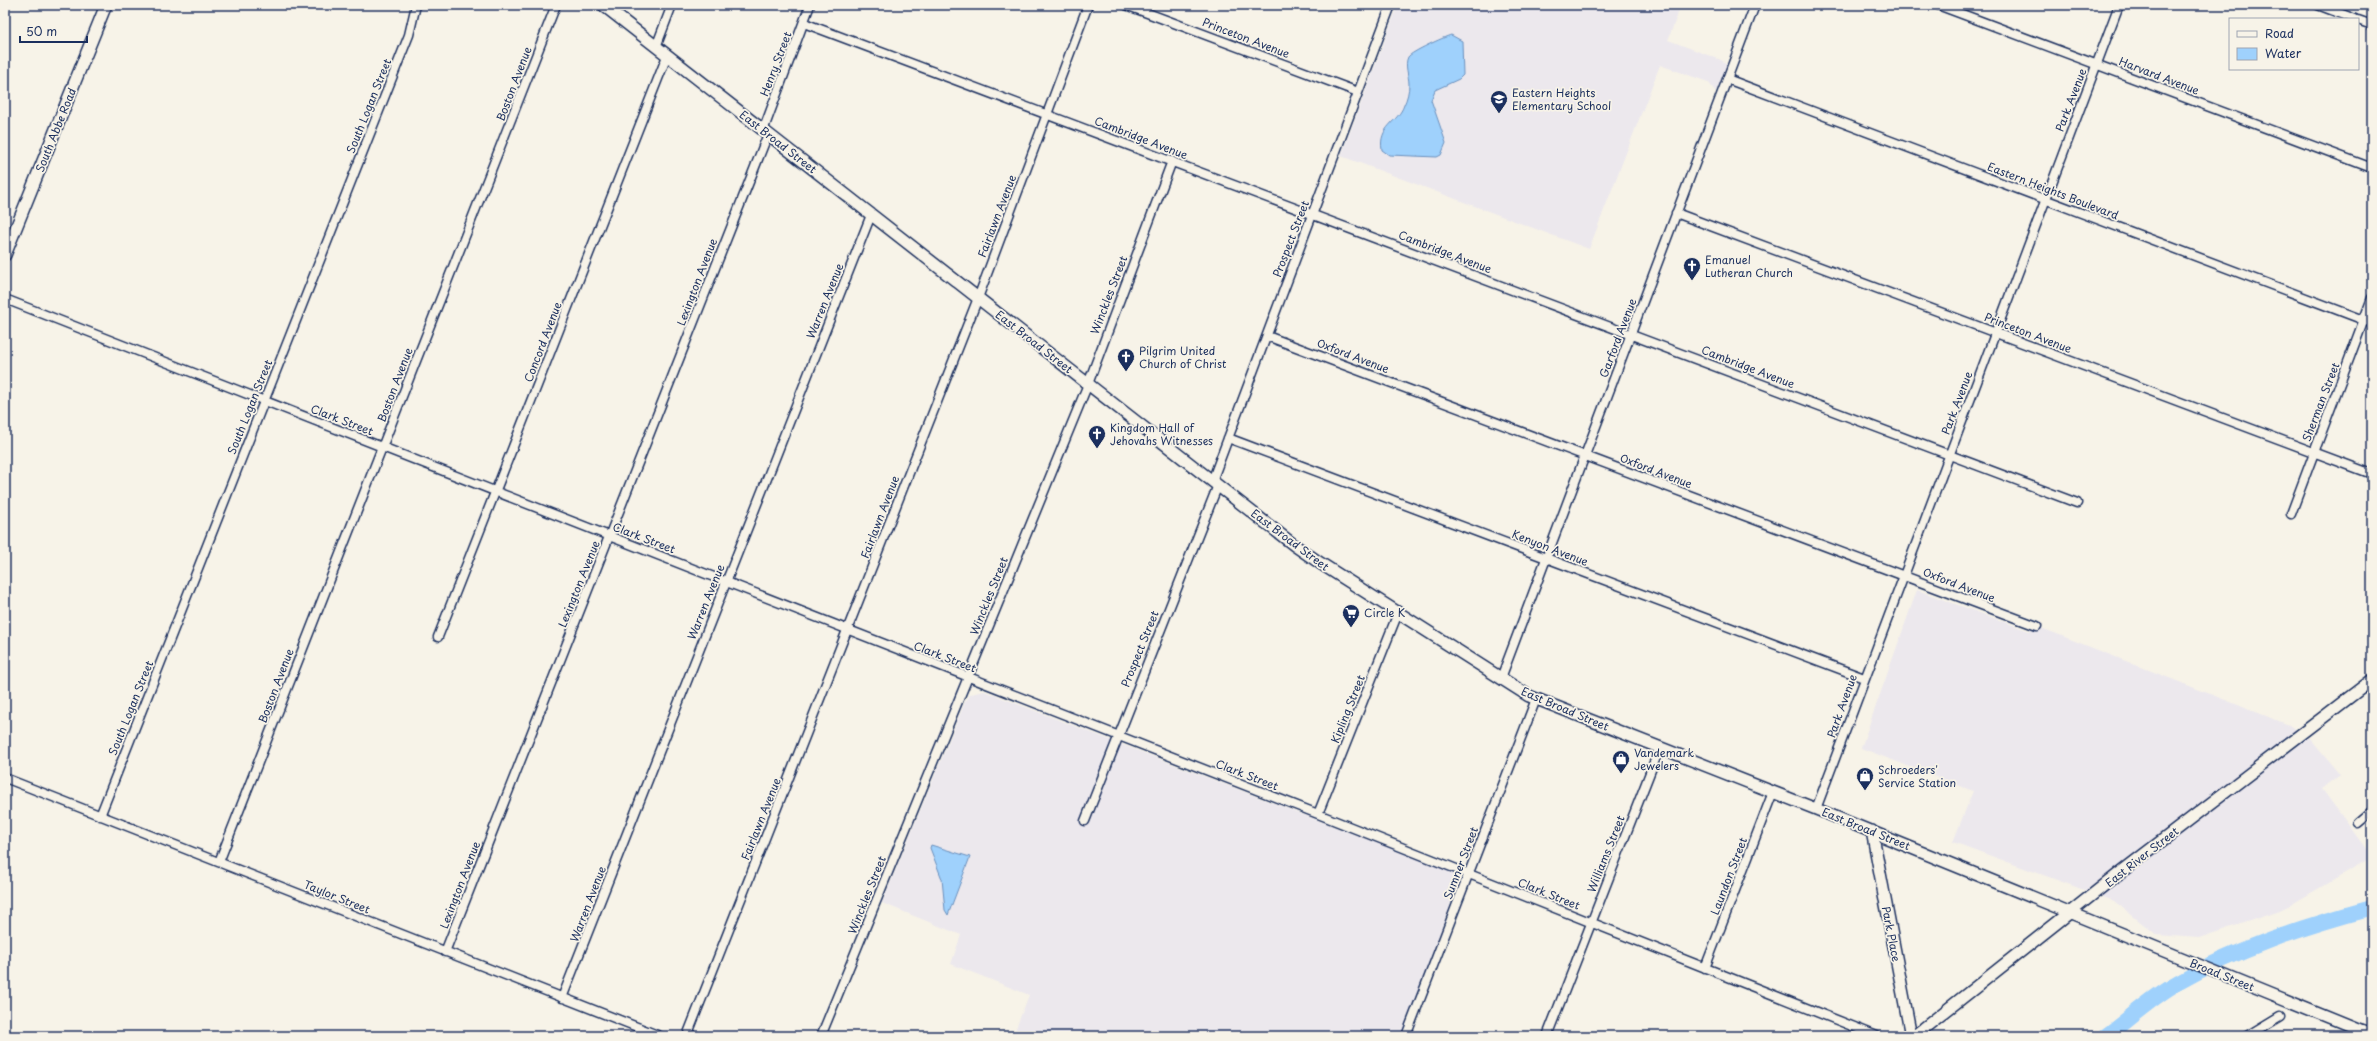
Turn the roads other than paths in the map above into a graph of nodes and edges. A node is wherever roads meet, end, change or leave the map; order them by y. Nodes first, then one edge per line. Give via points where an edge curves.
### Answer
1 (106, 5) edge
2 (416, 5) edge
3 (556, 5) edge
4 (603, 5) edge
5 (672, 5) edge
6 (810, 5) edge
7 (1088, 5) edge
8 (1126, 5) edge
9 (1391, 5) edge
10 (1755, 5) edge
11 (1938, 5) edge
12 (2118, 5) edge
13 (2318, 5) edge
14 (2352, 18) edge
15 (2359, 21) edge
16 (804, 22) junction
17 (2372, 25) edge
18 (656, 47) junction
19 (668, 56) junction
20 (2096, 65) junction
21 (1727, 79) junction
22 (1358, 92) junction
23 (1047, 114) junction
24 (765, 132) junction
25 (1172, 161) junction
26 (2372, 168) edge
27 (2045, 199) junction
28 (1676, 212) junction
29 (1312, 214) junction
30 (871, 215) junction
31 (5, 255) edge
32 (978, 298) junction
33 (2372, 298) edge
34 (5, 299) edge
35 (2364, 320) junction
36 (2372, 323) edge
37 (1995, 332) junction
38 (1631, 334) junction
39 (1267, 336) junction
40 (1088, 384) junction
41 (264, 401) junction
42 (1228, 438) junction
43 (382, 447) junction
44 (2314, 452) junction
45 (1949, 454) junction
46 (1585, 456) junction
47 (2372, 474) edge
48 (1215, 483) junction
49 (496, 492) junction
50 (2077, 503) dead end
51 (2291, 514) dead end
52 (609, 536) junction
53 (1546, 558) junction
54 (1903, 575) junction
55 (726, 582) junction
56 (1398, 613) junction
57 (2037, 626) dead end
58 (847, 630) junction
59 (438, 637) dead end
60 (968, 677) junction
61 (1501, 678) junction
62 (1864, 678) junction
63 (2372, 680) edge
64 (1536, 699) junction
65 (1118, 736) junction
66 (1660, 747) junction
67 (5, 778) edge
68 (1773, 792) junction
69 (1816, 809) junction
70 (2372, 811) edge
71 (1318, 814) junction
72 (100, 816) junction
73 (1085, 822) dead end
74 (2358, 823) dead end
75 (1872, 831) junction
76 (219, 862) junction
77 (1468, 874) junction
78 (2072, 913) junction
79 (1590, 922) junction
80 (445, 952) junction
81 (1705, 968) junction
82 (562, 998) junction
83 (2281, 1016) dead end
84 (651, 1034) edge
85 (2366, 1035) edge
86 (660, 1036) edge
87 (687, 1036) edge
88 (821, 1036) edge
89 (1406, 1036) edge
90 (1547, 1036) edge
91 (1877, 1036) edge
92 (1913, 1036) edge
93 (2248, 1036) edge

1 - 31 street, South Abbe Road
2 - 41 street, South Logan Street via 409,35
3 - 43 street, Boston Avenue
4 - 18 street, East Broad Street
5 - 18 street
6 - 16 street, Henry Street
7 - 23 street, Fairlawn Avenue
8 - 22 street, Princeton Avenue
9 - 22 street, Prospect Street
10 - 21 street, Garford Avenue
11 - 20 street, Harvard Avenue
12 - 20 street, Park Avenue
13 - 14 street
15 - 17 street
16 - 23 street, Cambridge Avenue
16 - 24 street, Henry Street
18 - 19 street, East Broad Street
19 - 24 street, East Broad Street
19 - 49 street, Concord Avenue
20 - 26 street, Harvard Avenue
20 - 27 street, Park Avenue
21 - 27 street, Eastern Heights Boulevard
21 - 28 street, Garford Avenue
22 - 29 street, Prospect Street
23 - 25 street, Cambridge Avenue
23 - 32 street, Fairlawn Avenue
24 - 30 street, East Broad Street
24 - 52 street, Lexington Avenue
25 - 29 street, Cambridge Avenue
25 - 40 street, Winckles Street
27 - 35 street, Eastern Heights Boulevard
27 - 37 street, Park Avenue
28 - 37 street, Princeton Avenue
28 - 38 street, Garford Avenue
29 - 38 street, Cambridge Avenue
29 - 39 street, Prospect Street
30 - 32 street, East Broad Street
30 - 55 street, Warren Avenue
32 - 40 street, East Broad Street
32 - 58 street, Fairlawn Avenue
33 - 35 street, Sherman Street
34 - 41 street, Clark Street
35 - 36 street, Eastern Heights Boulevard
35 - 44 street, Sherman Street
37 - 44 street, Princeton Avenue
37 - 45 street, Park Avenue
38 - 45 street, Cambridge Avenue
38 - 46 street, Garford Avenue
39 - 42 street, Prospect Street
39 - 46 street, Oxford Avenue
40 - 48 street, East Broad Street
40 - 60 street, Winckles Street
41 - 43 street, Clark Street
41 - 72 street, South Logan Street
42 - 48 street, Prospect Street
42 - 53 street, Kenyon Avenue
43 - 49 street, Clark Street
43 - 76 street, Boston Avenue
44 - 47 street, Princeton Avenue
44 - 51 street, Sherman Street
45 - 50 street, Cambridge Avenue
45 - 54 street, Park Avenue
46 - 53 street, Garford Avenue
46 - 54 street, Oxford Avenue
48 - 56 street, East Broad Street via 1320,563
48 - 65 street, Prospect Street
49 - 52 street, Clark Street
49 - 59 street, Concord Avenue
52 - 55 street, Clark Street
52 - 80 street, Lexington Avenue
53 - 61 street, Garford Avenue
53 - 62 street, Kenyon Avenue
54 - 57 street, Oxford Avenue
54 - 62 street, Park Avenue
55 - 58 street, Clark Street
55 - 82 street, Warren Avenue
56 - 61 street, East Broad Street
56 - 71 street, Kipling Street
58 - 60 street, Clark Street
58 - 87 street, Fairlawn Avenue
60 - 65 street, Clark Street
60 - 88 street, Winckles Street
61 - 64 street, East Broad Street
62 - 69 street, Park Avenue
63 - 78 street, East River Street
64 - 66 street, East Broad Street
64 - 77 street, Sumner Street
65 - 71 street, Clark Street
65 - 73 street, Prospect Street
66 - 68 street, East Broad Street
66 - 79 street, Williams Street
67 - 72 street, Taylor Street
68 - 69 street, East Broad Street
68 - 81 street, Laundon Street
69 - 75 street, East Broad Street
70 - 74 street
71 - 77 street, Clark Street
72 - 76 street, Taylor Street
75 - 78 street, East Broad Street
75 - 92 street, Park Place
76 - 80 street, Taylor Street
77 - 79 street, Clark Street
77 - 89 street, Sumner Street
78 - 85 street, Broad Street
78 - 92 street, East River Street
79 - 81 street, Clark Street
79 - 90 street, Williams Street
80 - 82 street, Taylor Street
81 - 91 street, Clark Street
82 - 84 street, Taylor Street
83 - 93 street
84 - 86 street, Taylor Street

